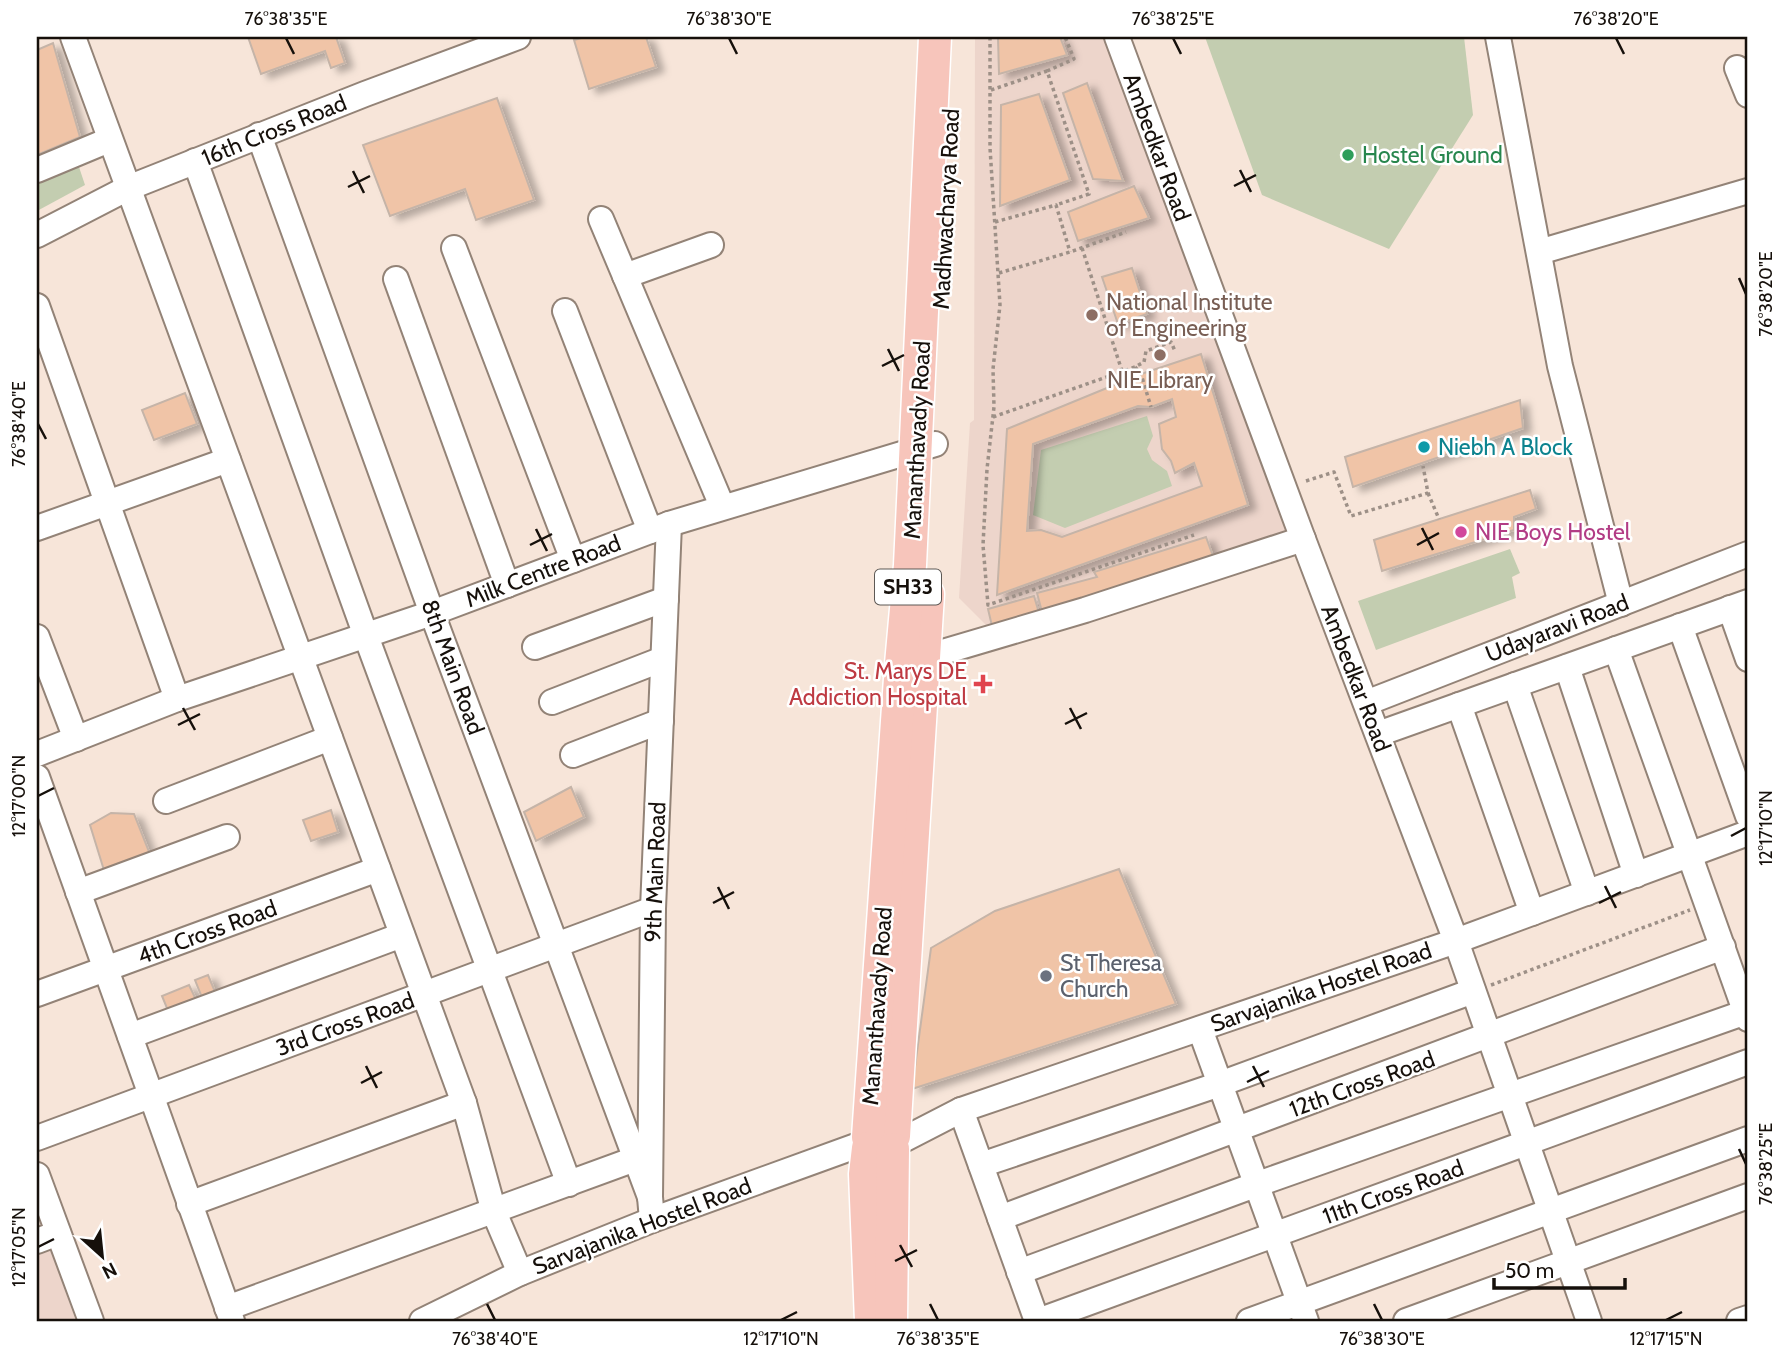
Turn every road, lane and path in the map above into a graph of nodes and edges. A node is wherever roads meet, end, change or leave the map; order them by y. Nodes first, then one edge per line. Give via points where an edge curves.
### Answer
1 (73, 37) edge
2 (518, 37) edge
3 (935, 37) edge
4 (955, 37) edge
5 (990, 37) edge
6 (1065, 37) edge
7 (1117, 37) edge
8 (1498, 37) edge
9 (1737, 68) dead end
10 (1047, 71) junction
11 (991, 90) junction
12 (1748, 95) edge
13 (259, 135) junction
14 (109, 140) junction
15 (195, 161) junction
16 (37, 170) edge
17 (128, 187) junction
18 (1748, 191) edge
19 (1056, 205) junction
20 (601, 219) dead end
21 (995, 222) junction
22 (1126, 232) dead end
23 (37, 235) edge
24 (711, 244) dead end
25 (454, 248) dead end
26 (1082, 248) junction
27 (1070, 252) junction
28 (1539, 252) junction
29 (999, 273) junction
30 (625, 276) junction
31 (396, 279) dead end
32 (37, 306) edge
33 (565, 311) dead end
34 (1175, 351) dead end
35 (1135, 367) junction
36 (1122, 372) junction
37 (1151, 407) dead end
38 (993, 418) junction
39 (926, 446) junction
40 (228, 460) junction
41 (1423, 466) dead end
42 (1306, 481) dead end
43 (1428, 494) junction
44 (107, 501) junction
45 (722, 506) junction
46 (1439, 519) dead end
47 (659, 527) junction
48 (37, 528) edge
49 (1194, 535) dead end
50 (1303, 539) junction
51 (1748, 554) edge
52 (573, 560) junction
53 (507, 585) junction
54 (666, 600) junction
55 (1621, 604) junction
56 (1739, 605) edge
57 (432, 613) junction
58 (1680, 626) junction
59 (366, 636) junction
60 (37, 637) edge
61 (535, 647) dead end
62 (1616, 649) junction
63 (300, 657) junction
64 (663, 659) junction
65 (1748, 659) edge
66 (913, 661) junction
67 (1567, 667) junction
68 (1515, 685) junction
69 (177, 699) junction
70 (552, 702) dead end
71 (1366, 703) junction
72 (1459, 705) junction
73 (661, 721) junction
74 (1378, 734) junction
75 (330, 738) junction
76 (76, 739) junction
77 (37, 754) edge
78 (573, 755) dead end
79 (37, 777) edge
80 (166, 801) dead end
81 (1748, 816) edge
82 (1748, 834) edge
83 (227, 837) dead end
84 (1691, 855) junction
85 (378, 869) junction
86 (1636, 875) junction
87 (78, 892) junction
88 (1587, 893) junction
89 (1708, 904) junction
90 (653, 909) junction
91 (1532, 913) junction
92 (402, 935) junction
93 (1456, 941) junction
94 (557, 945) junction
95 (1723, 947) junction
96 (106, 969) junction
97 (490, 970) junction
98 (1473, 992) junction
99 (37, 994) edge
100 (424, 995) junction
101 (1747, 1016) edge
102 (1200, 1029) junction
103 (130, 1036) junction
104 (1489, 1036) junction
105 (1748, 1062) edge
106 (1220, 1084) junction
107 (1509, 1094) junction
108 (151, 1095) junction
109 (464, 1103) junction
110 (961, 1110) junction
111 (1236, 1130) junction
112 (37, 1138) edge
113 (1748, 1139) edge
114 (881, 1142) junction
115 (1527, 1143) junction
116 (635, 1159) junction
117 (981, 1165) junction
118 (37, 1175) edge
119 (569, 1184) junction
120 (1255, 1185) junction
121 (1748, 1196) edge
122 (189, 1204) junction
123 (651, 1209) junction
124 (1550, 1210) junction
125 (494, 1212) junction
126 (1000, 1218) junction
127 (1274, 1235) junction
128 (48, 1237) edge
129 (1568, 1262) junction
130 (1019, 1272) junction
131 (520, 1273) junction
132 (1303, 1312) edge
133 (229, 1315) edge
134 (1748, 1318) edge
135 (1583, 1319) edge
136 (91, 1321) edge
137 (422, 1321) edge
138 (872, 1321) edge
139 (891, 1321) edge
140 (1037, 1321) edge
141 (1249, 1321) edge
142 (1406, 1321) edge
143 (1739, 1321) edge

1 - 14 street
2 - 13 street, 16th Cross Road
3 - 39 main road, Mananthavady Road / SH33
4 - 39 main road, Madhwacharya Road
5 - 11 path
6 - 10 path via 1074,59
7 - 50 street, Ambedkar Road
8 - 28 street
9 - 12 street
10 - 11 path
10 - 19 path via 1089,194
11 - 21 path
13 - 15 street, 16th Cross Road
13 - 57 street, 8th Main Road
14 - 16 street
14 - 17 street
15 - 17 street, 16th Cross Road
15 - 59 street
17 - 23 street, 16th Cross Road
17 - 40 street
18 - 28 street
19 - 21 path
19 - 27 path
20 - 30 street
21 - 29 path
22 - 26 path
24 - 30 street
25 - 52 street
26 - 27 path
26 - 36 path
27 - 29 path
28 - 55 street via 1560,366
29 - 38 path
30 - 45 street
31 - 53 street
32 - 44 street
33 - 47 street
34 - 35 path via 1171,342 1146,351 1144,362
35 - 36 path
35 - 37 path
36 - 38 path
38 - 49 path via 983,545 988,605
39 - 45 street, Milk Centre Road
39 - 66 main road, Mananthavady Road / SH33 via 911,565
40 - 44 street
40 - 63 street
41 - 43 path
42 - 43 path via 1334,472 1351,516
43 - 46 path
44 - 48 street
44 - 69 street
45 - 47 street, Milk Centre Road
47 - 52 street, Milk Centre Road
47 - 54 street, 9th Main Road
50 - 66 street
50 - 71 street, Ambedkar Road
51 - 55 street, Udayaravi Road
52 - 53 street, Milk Centre Road
53 - 57 street, Milk Centre Road
54 - 61 street
54 - 64 street, 9th Main Road
55 - 71 street, Udayaravi Road
56 - 58 street
56 - 65 street
57 - 59 street, Milk Centre Road
57 - 94 street, 8th Main Road
58 - 62 street
58 - 81 street
59 - 63 street, Milk Centre Road
59 - 97 street
60 - 76 street
62 - 67 street
62 - 84 street
63 - 69 street, Milk Centre Road
63 - 75 street
64 - 70 street
64 - 73 street, 9th Main Road
66 - 114 main road, Mananthavady Road / SH33
67 - 68 street
67 - 86 street
68 - 72 street
68 - 88 street
69 - 76 street, Milk Centre Road
71 - 74 street, Ambedkar Road
72 - 74 street
72 - 91 street
73 - 78 street
73 - 90 street, 9th Main Road
74 - 93 street, Ambedkar Road
75 - 80 street
75 - 85 street
76 - 77 street, Milk Centre Road
79 - 87 street
82 - 84 street, Sarvajanika Hostel Road
83 - 87 street
84 - 86 street, Sarvajanika Hostel Road
84 - 89 street
85 - 92 street
85 - 96 street, 4th Cross Road
86 - 88 street, Sarvajanika Hostel Road
87 - 96 street
88 - 91 street, Sarvajanika Hostel Road
89 - 95 street
89 - 98 path
90 - 94 street, 3rd Cross Road
90 - 123 street, 9th Main Road
91 - 93 street, Sarvajanika Hostel Road
92 - 100 street
92 - 103 street
93 - 98 street, Ambedkar Road
93 - 102 street, Sarvajanika Hostel Road
94 - 97 street, 3rd Cross Road
94 - 116 street, 8th Main Road
95 - 101 street
95 - 104 street, 12th Cross Road
96 - 99 street, 4th Cross Road
96 - 103 street
97 - 100 street, 3rd Cross Road
97 - 119 street
98 - 104 street, Ambedkar Road
98 - 106 street
100 - 108 street, 3rd Cross Road
100 - 109 street
101 - 107 street
102 - 106 street
102 - 110 street, Sarvajanika Hostel Road
103 - 108 street
104 - 107 street, Ambedkar Road
104 - 111 street, 12th Cross Road
105 - 115 street, 11th Cross Road
106 - 111 street
106 - 117 street
107 - 115 street, Ambedkar Road
107 - 120 street
108 - 112 street, 3rd Cross Road
108 - 122 street
109 - 122 street
109 - 125 street
110 - 114 street, Sarvajanika Hostel Road
110 - 117 street
111 - 120 street
111 - 126 street, 12th Cross Road
113 - 124 street
114 - 123 street, Sarvajanika Hostel Road
114 - 138 main road, Mananthavady Road / SH33 via 865,1174
114 - 139 main road
115 - 124 street, Ambedkar Road
115 - 127 street, 11th Cross Road
116 - 119 street
116 - 123 street, 8th Main Road
117 - 126 street
118 - 128 street
119 - 125 street
120 - 127 street
120 - 130 street
121 - 129 street
122 - 133 street
123 - 131 street, Sarvajanika Hostel Road
124 - 129 street, Ambedkar Road
124 - 132 street
125 - 131 street
125 - 133 street
126 - 130 street
127 - 132 street
127 - 140 street, 11th Cross Road
128 - 136 street
129 - 135 street, Ambedkar Road
129 - 142 street
130 - 140 street
131 - 137 street, Sarvajanika Hostel Road
132 - 141 street
134 - 143 street

